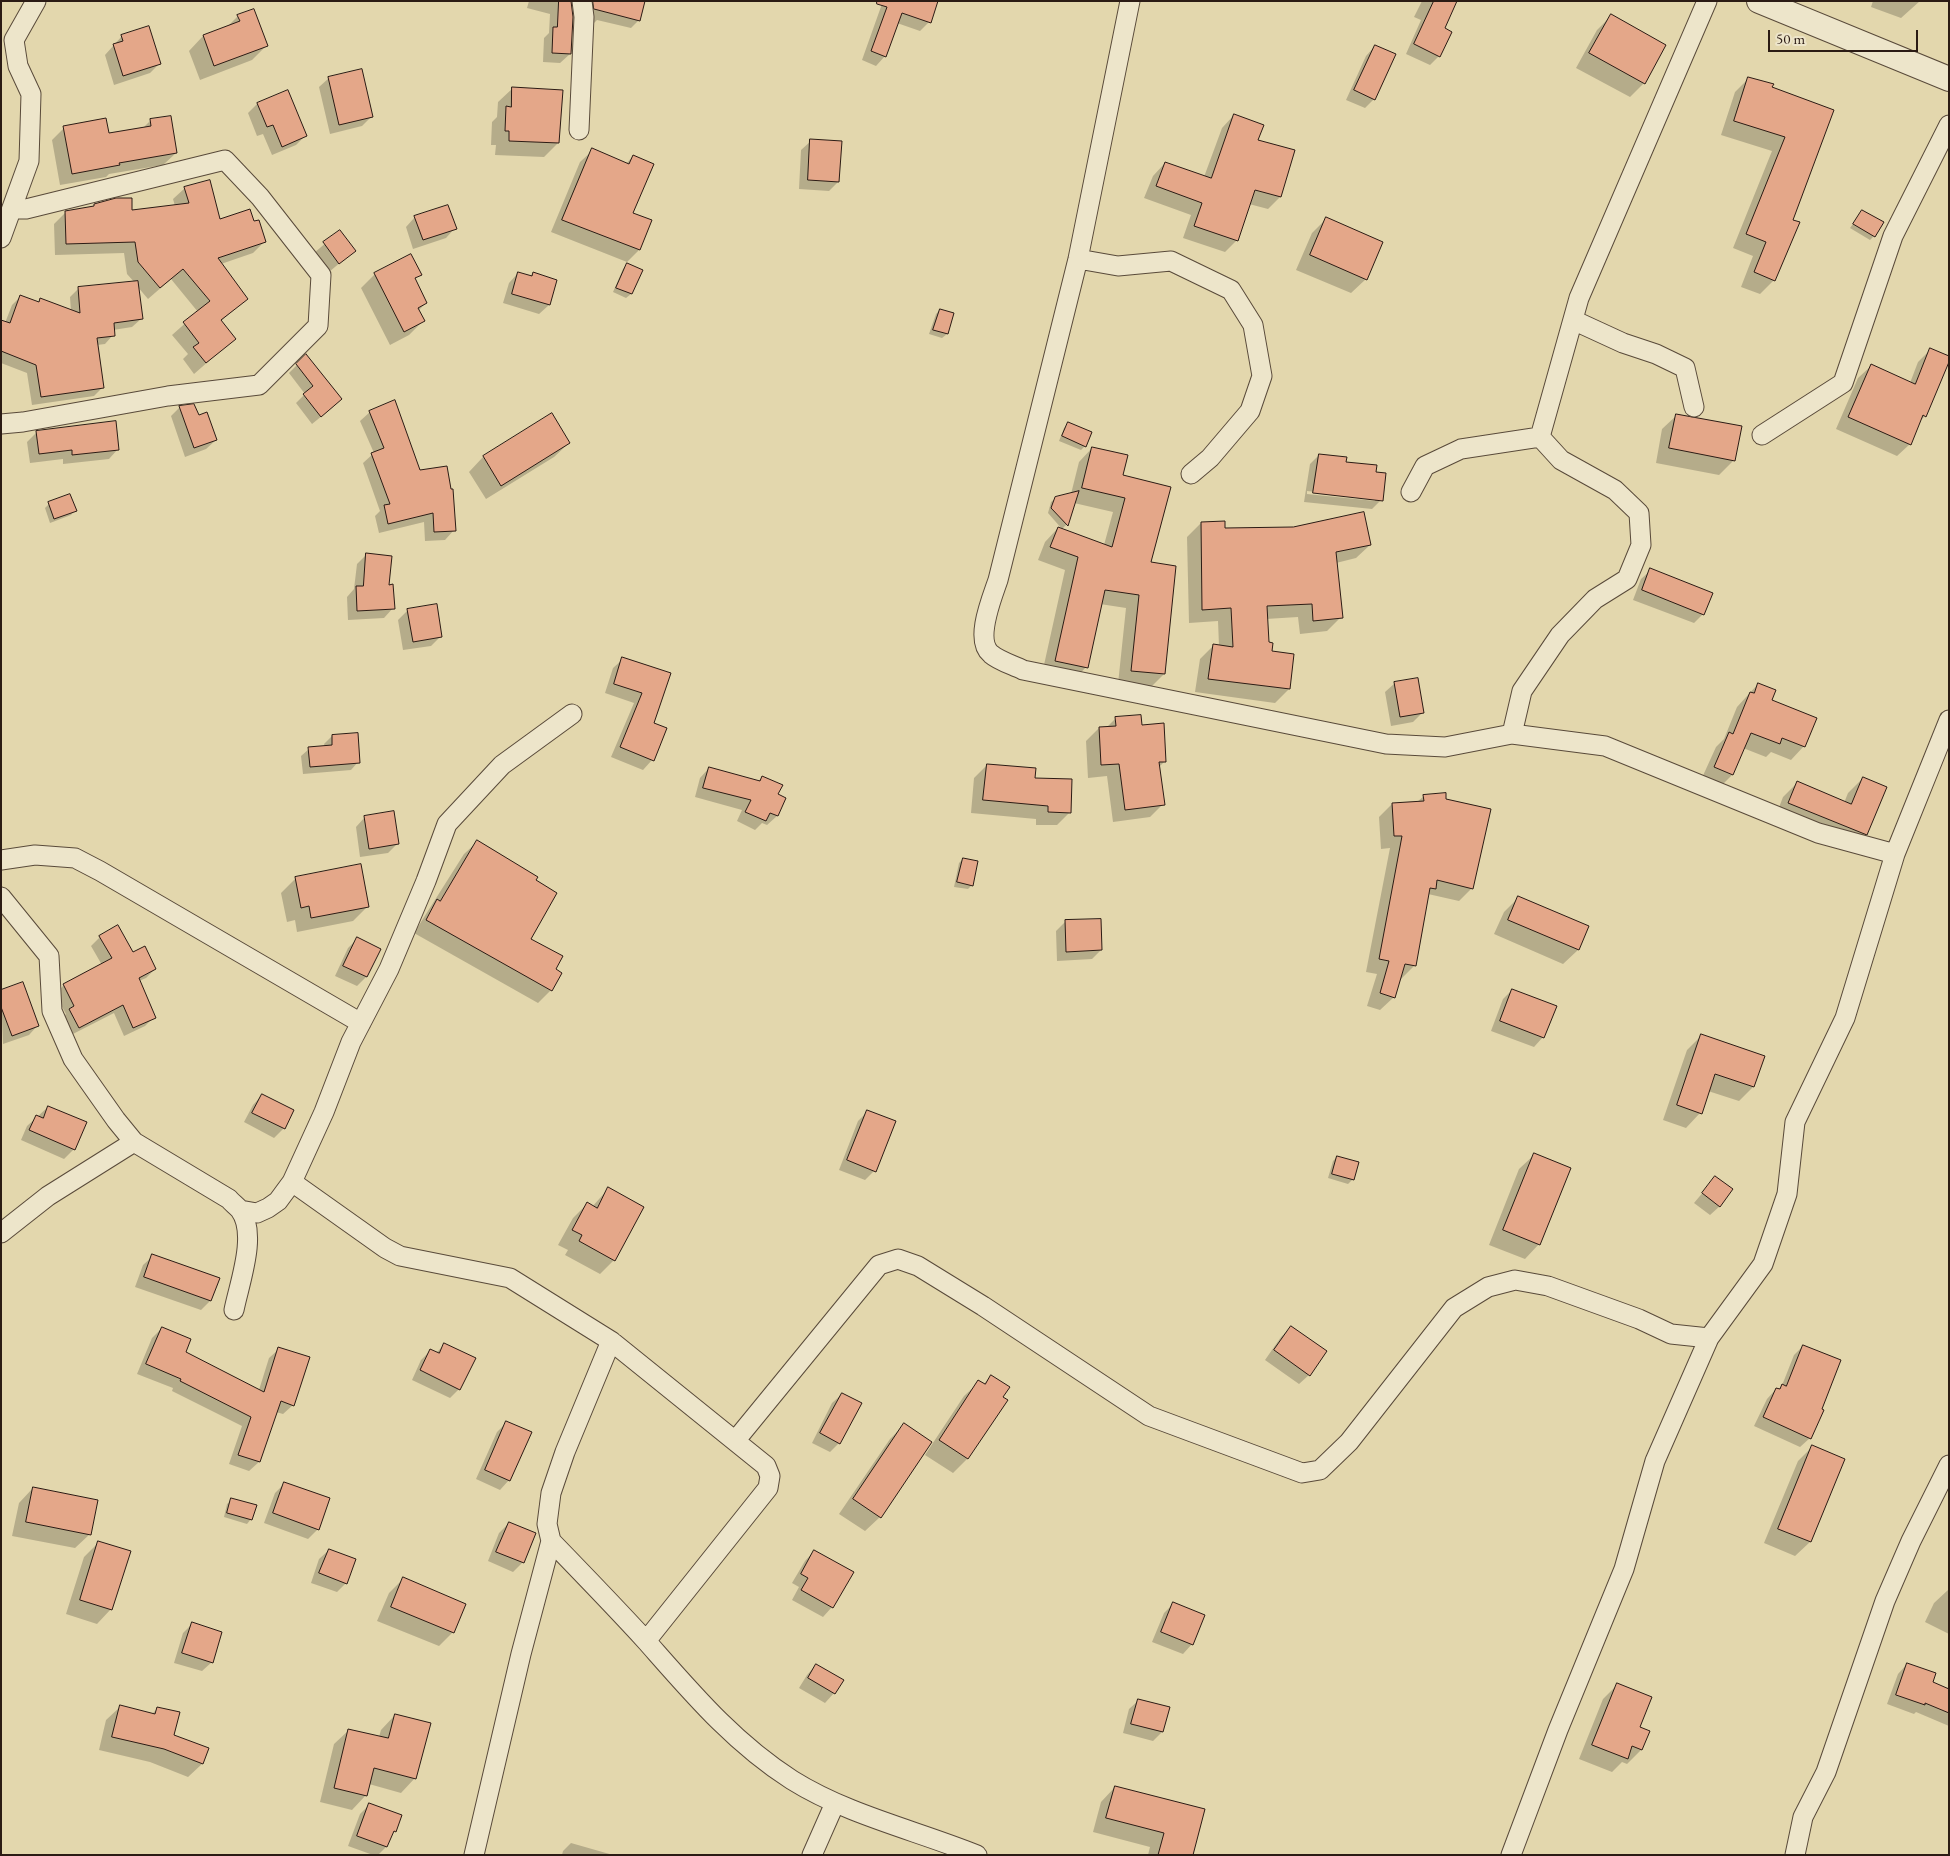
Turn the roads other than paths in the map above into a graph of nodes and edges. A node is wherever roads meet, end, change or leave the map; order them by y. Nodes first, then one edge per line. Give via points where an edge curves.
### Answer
1 (36, 1) edge
2 (582, 1) edge
3 (1130, 1) edge
4 (1707, 1) edge
5 (1758, 1) edge
6 (7, 41) edge
7 (1949, 79) edge
8 (1949, 126) edge
9 (579, 130) dead end
10 (12, 209) junction
11 (1, 238) edge
12 (1078, 259) junction
13 (1572, 320) junction
14 (1694, 407) dead end
15 (1, 424) edge
16 (1762, 435) dead end
17 (1540, 437) junction
18 (1191, 474) dead end
19 (1411, 492) dead end
20 (572, 714) dead end
21 (1949, 720) edge
22 (1512, 734) junction
23 (1894, 854) junction
24 (1, 860) edge
25 (1, 897) edge
26 (361, 1022) junction
27 (134, 1142) junction
28 (292, 1182) junction
29 (240, 1210) junction
30 (1, 1233) edge
31 (234, 1310) dead end
32 (1708, 1338) junction
33 (611, 1341) junction
34 (735, 1441) junction
35 (1949, 1465) edge
36 (552, 1541) junction
37 (646, 1640) junction
38 (835, 1803) junction
39 (474, 1855) edge
40 (812, 1855) edge
41 (977, 1855) edge
42 (1511, 1855) edge
43 (1795, 1855) edge

1 - 6 street
2 - 9 street
3 - 12 street
4 - 13 street
5 - 7 street
6 - 10 street via 31,94 29,161
8 - 16 street via 1893,236 1843,383
10 - 11 street
10 - 15 street via 26,209 224,160 260,197 316,268 321,275 321,289 318,326 259,385 168,396
12 - 18 street via 1118,266 1171,261 1231,290 1253,325 1262,376 1250,411 1210,458
12 - 22 street via 985,622 983,640 990,654 1023,670 1386,744 1445,747
13 - 14 street via 1685,368
13 - 17 street
17 - 19 street via 1461,449 1425,466
17 - 22 street via 1561,460 1615,490 1639,512 1640,545 1627,579 1595,599 1560,635 1522,691
20 - 26 street via 502,764 447,824 389,969
21 - 23 street
22 - 23 street via 1605,746 1818,833
23 - 32 street via 1845,1018 1795,1122 1787,1194 1764,1264
24 - 26 street via 35,855 75,858
25 - 27 street via 49,956 52,1011 73,1059
26 - 28 street
27 - 29 street via 229,1199
27 - 30 street via 48,1196
28 - 29 street via 278,1201 268,1208 257,1213
28 - 33 street via 400,1256 510,1278
29 - 31 street via 246,1222 247,1250
32 - 34 street via 1671,1334 1548,1286 1515,1280 1488,1287 1454,1308 1349,1442 1320,1470 1302,1473 1149,1416 983,1306 918,1266 898,1259 879,1265
32 - 42 street via 1655,1461 1624,1569
33 - 34 street
33 - 36 street via 551,1493 547,1524
34 - 37 street via 766,1466 770,1476 768,1488
35 - 43 street via 1910,1541 1885,1601 1826,1772 1803,1817
36 - 37 street
36 - 39 street via 521,1654
37 - 38 street via 729,1732 792,1780
38 - 40 street
38 - 41 street

